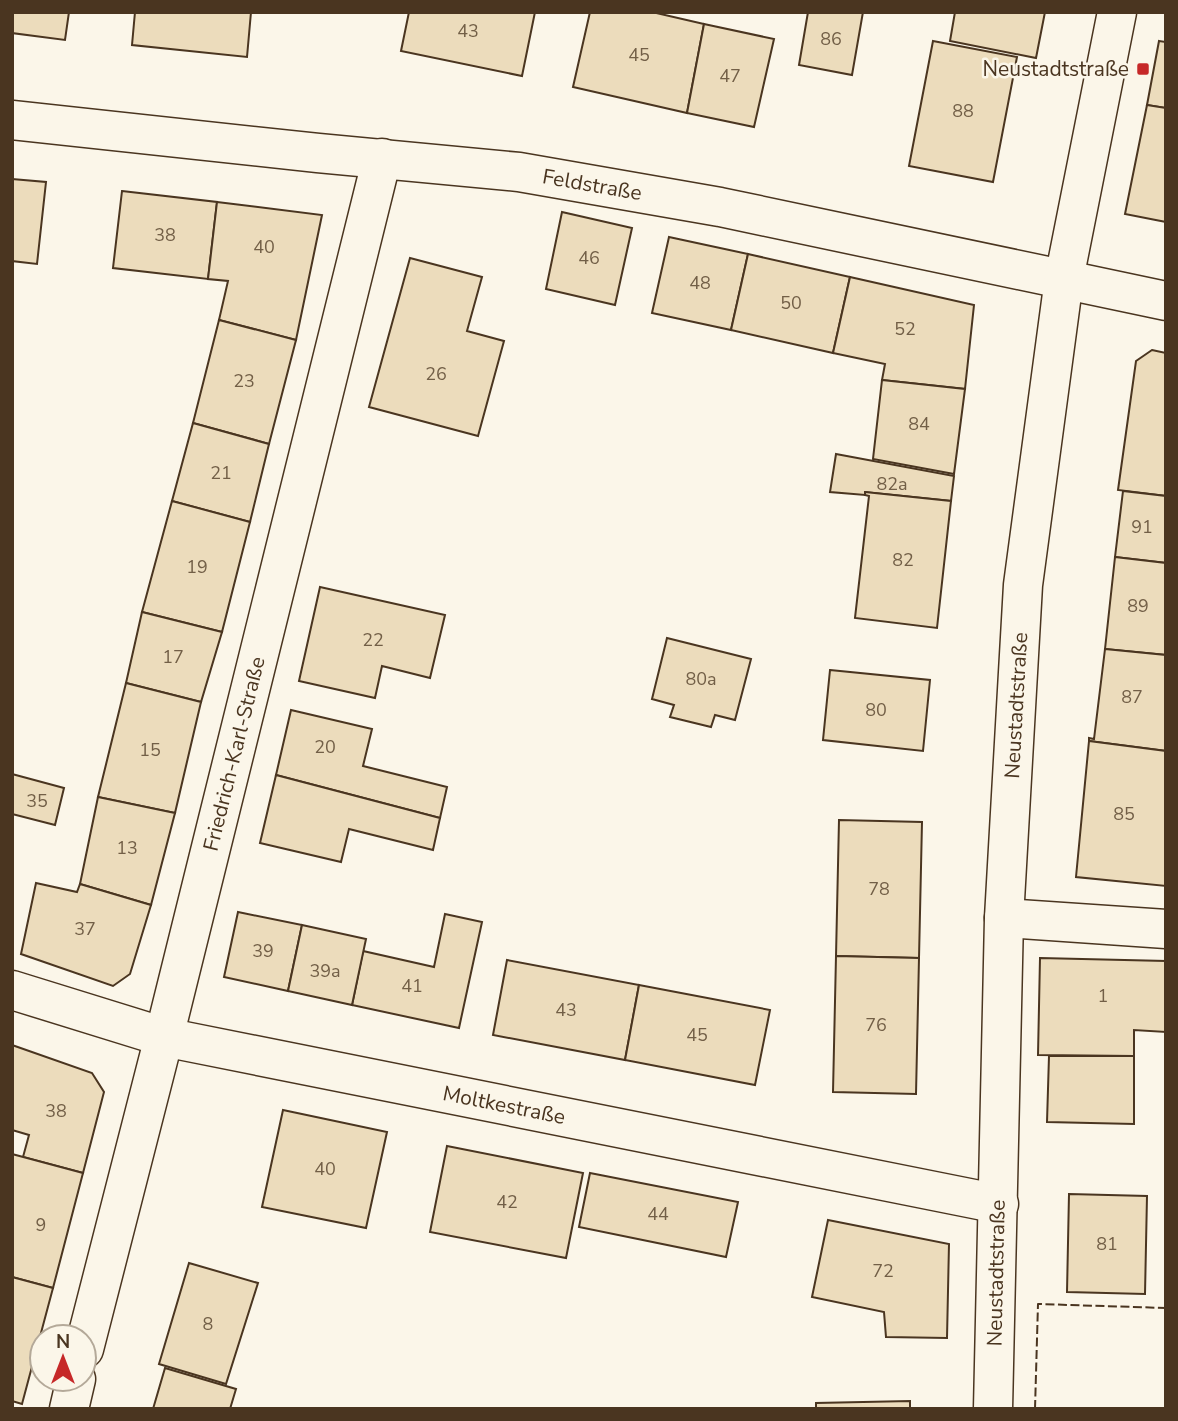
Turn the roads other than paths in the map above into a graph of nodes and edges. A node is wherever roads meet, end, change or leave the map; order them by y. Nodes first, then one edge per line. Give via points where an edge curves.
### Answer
1 (1116, 12) edge
2 (12, 120) edge
3 (382, 158) junction
4 (1064, 279) junction
5 (1166, 302) edge
6 (1004, 918) junction
7 (1166, 929) edge
8 (12, 990) edge
9 (164, 1037) junction
10 (999, 1204) junction
11 (91, 1323) edge
12 (993, 1409) edge

1 - 4 street, Neustadtstraße
2 - 3 street, Feldstraße
3 - 4 street, Feldstraße via 519,172 720,207
3 - 9 street, Friedrich-Karl-Straße
4 - 5 street, Feldstraße
4 - 6 street, Neustadtstraße via 1023,585
6 - 7 street
6 - 10 street, Neustadtstraße
8 - 9 street, Moltkestraße
9 - 10 street, Moltkestraße
9 - 11 street, Friedrich-Karl-Straße
10 - 12 street, Neustadtstraße

